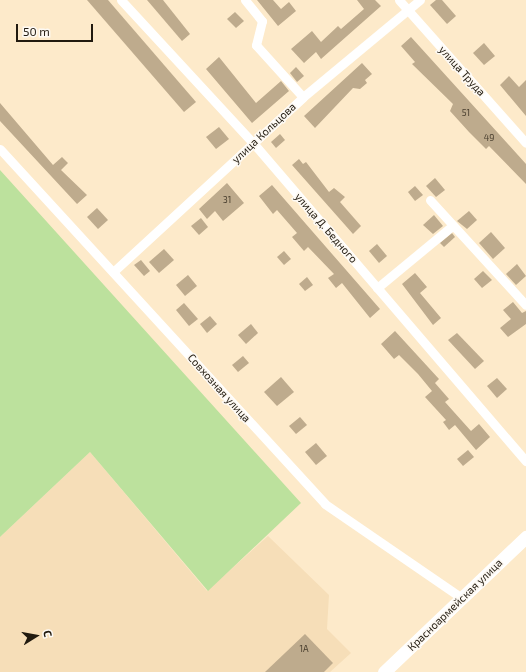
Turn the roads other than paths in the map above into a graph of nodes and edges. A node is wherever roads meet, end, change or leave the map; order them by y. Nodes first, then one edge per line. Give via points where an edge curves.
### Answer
1 (121, 0) edge
2 (245, 0) edge
3 (399, 0) edge
4 (420, 0) edge
5 (408, 11) junction
6 (303, 97) junction
7 (526, 143) edge
8 (254, 144) junction
9 (0, 149) edge
10 (430, 200) dead end
11 (452, 226) junction
12 (113, 272) junction
13 (378, 288) junction
14 (526, 306) edge
15 (526, 461) edge
16 (526, 537) edge
17 (462, 598) junction
18 (384, 672) edge

1 - 8 street, улица Д. Бедного
2 - 6 street via 262,20 256,44
3 - 5 street, улица Труда
4 - 5 street, улица Кольцова
5 - 6 street, улица Кольцова
5 - 7 street, улица Труда
6 - 8 street, улица Кольцова
8 - 12 street, улица Кольцова
8 - 13 street, улица Д. Бедного
9 - 12 street, Совхозная улица
10 - 11 street
11 - 13 street
11 - 14 street
12 - 17 street, Совхозная улица via 325,504
13 - 15 street, улица Д. Бедного
16 - 17 main road, Красноармейская улица
17 - 18 main road, Красноармейская улица

